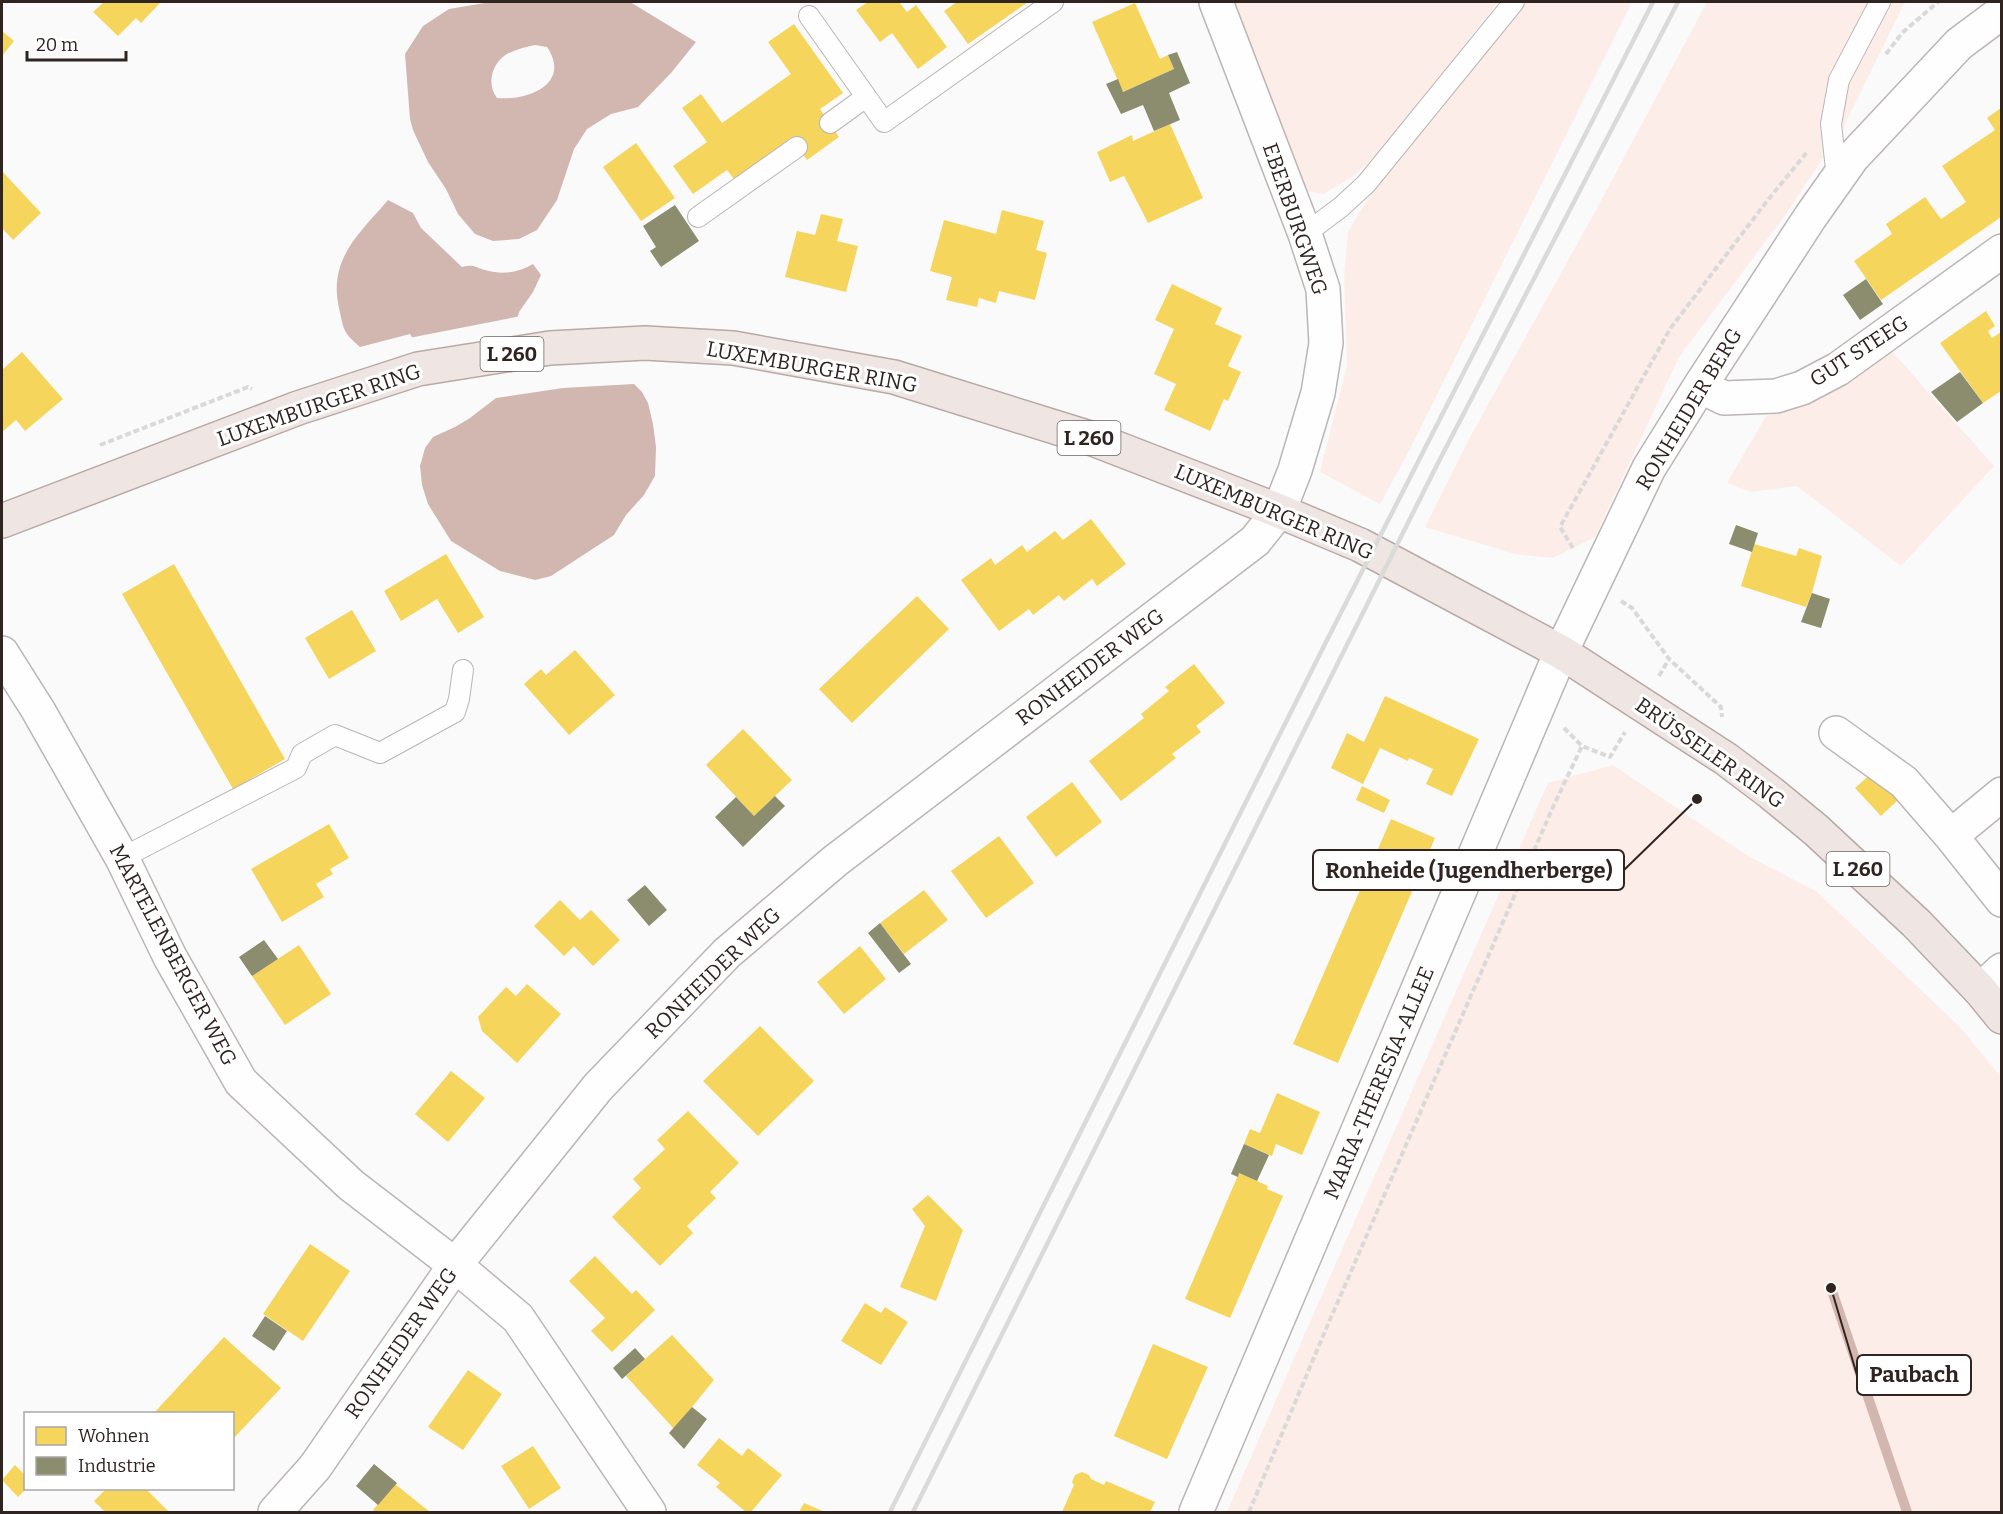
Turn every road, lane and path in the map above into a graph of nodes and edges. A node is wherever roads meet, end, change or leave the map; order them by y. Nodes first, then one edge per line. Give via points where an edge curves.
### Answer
1 (1053, 2) edge
2 (1216, 2) edge
3 (1514, 2) edge
4 (1880, 2) edge
5 (1938, 2) edge
6 (2001, 12) edge
7 (809, 16) dead end
8 (1880, 60) dead end
9 (866, 97) junction
10 (830, 123) dead end
11 (1831, 124) junction
12 (797, 147) dead end
13 (1837, 178) junction
14 (698, 217) dead end
15 (1305, 234) junction
16 (2001, 251) edge
17 (1700, 386) junction
18 (1280, 511) junction
19 (2, 521) edge
20 (1594, 582) junction
21 (1632, 608) dead end
22 (1561, 652) junction
23 (2, 653) edge
24 (1669, 659) dead end
25 (463, 670) dead end
26 (1836, 733) dead end
27 (1610, 757) dead end
28 (2001, 794) edge
29 (1951, 836) junction
30 (122, 858) junction
31 (2001, 900) edge
32 (1991, 980) edge
33 (2001, 1017) edge
34 (455, 1265) junction
35 (275, 1512) edge
36 (649, 1512) edge
37 (1196, 1512) edge
38 (1249, 1512) edge

1 - 9 lane via 884,122
2 - 15 street, EBERBURGWEG
3 - 15 lane via 1366,184
4 - 11 lane via 1839,80
5 - 8 path via 1902,33
6 - 13 street, RONHEIDER BERG via 1959,44
7 - 9 lane
9 - 10 lane
11 - 13 lane
11 - 20 path via 1670,329 1560,527
12 - 14 lane
13 - 17 street, RONHEIDER BERG
15 - 18 street, EBERBURGWEG via 1323,289 1326,343 1318,393
16 - 17 street, GUT STEEG via 1838,369 1802,388 1776,396 1724,398
17 - 20 street, RONHEIDER BERG via 1649,468
18 - 19 main road, LUXEMBURGER RING / L 260 via 1093,440 894,377 733,348 645,343 550,348 418,369 298,408
18 - 22 main road, LUXEMBURGER RING / L 260 via 1360,545
18 - 34 street, RONHEIDER WEG via 1255,541 835,861 727,953 598,1087
20 - 22 street, RONHEIDER BERG
21 - 24 path
22 - 32 main road, BRÜSSELER RING / L 260 via 1726,759 1771,793 1917,924
22 - 37 street, MARIA-THERESIA-ALLEE
23 - 30 street, MARTELENBERGER WEG
25 - 30 lane via 455,712 380,753 335,735 302,754 296,768
26 - 29 street via 1904,782
27 - 38 path via 1582,746 1577,756
28 - 29 street
29 - 31 street
30 - 34 street, MARTELENBERGER WEG via 170,957 241,1082 351,1185
32 - 33 main road, BRÜSSELER RING / L 260
34 - 35 street, RONHEIDER WEG via 315,1467
34 - 36 street, MARTELENBERGER WEG via 518,1318

